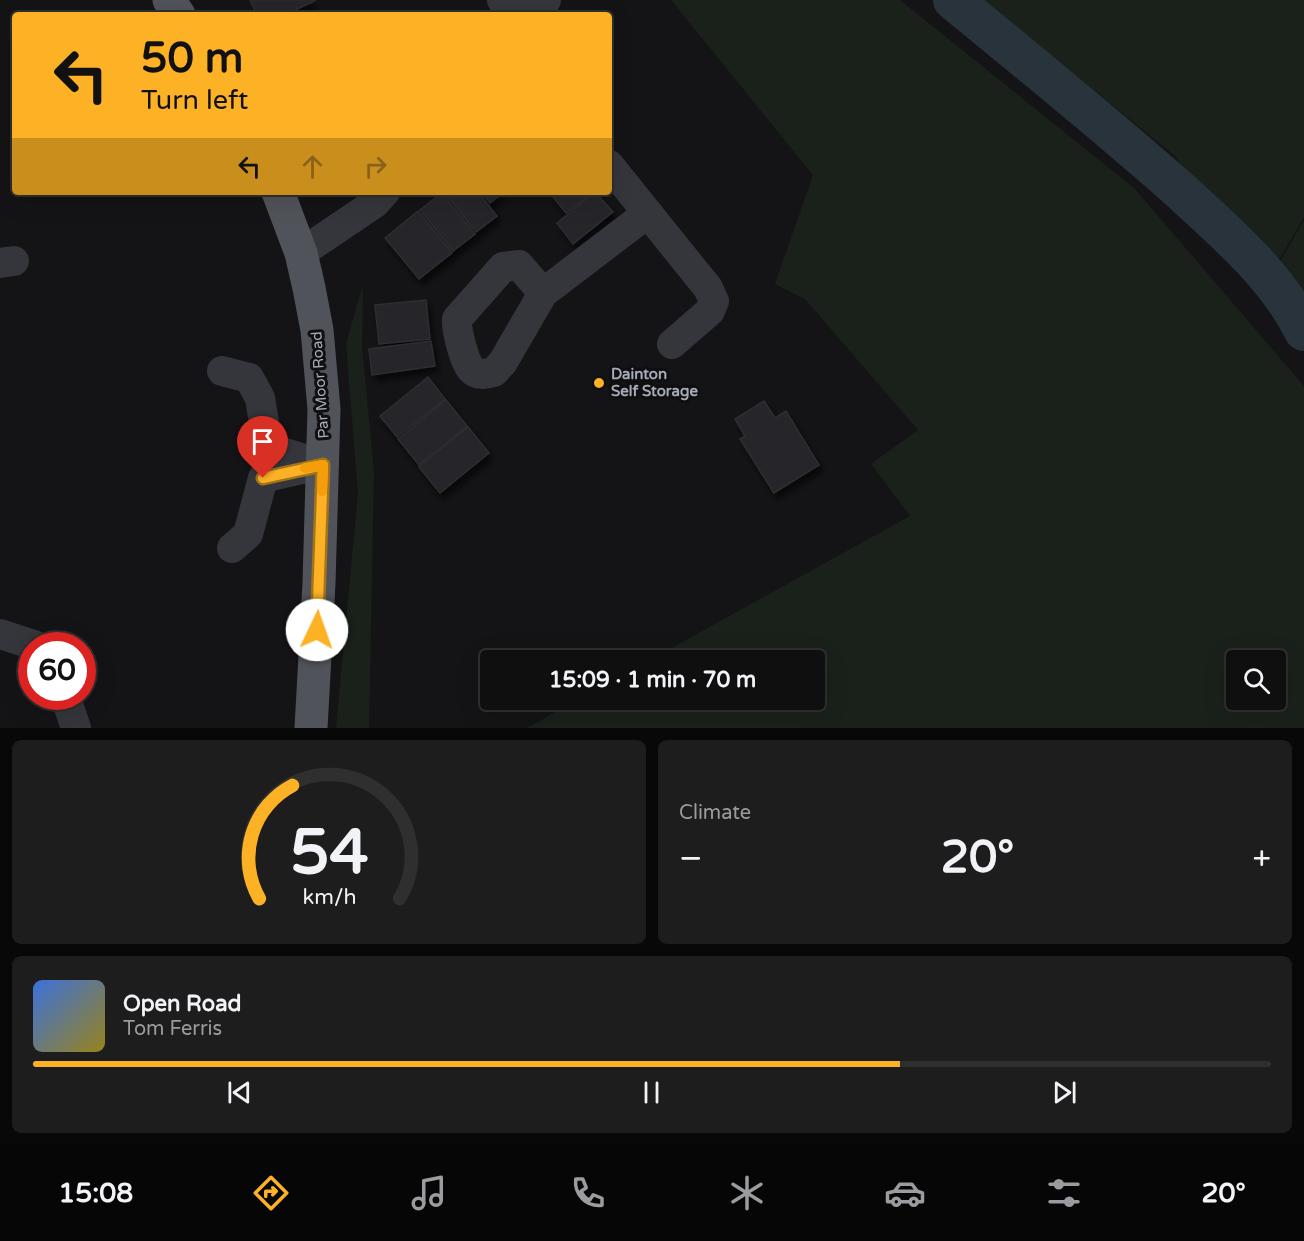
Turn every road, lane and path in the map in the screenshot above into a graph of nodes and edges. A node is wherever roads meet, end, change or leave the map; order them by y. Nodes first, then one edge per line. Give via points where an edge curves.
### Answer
1 (501, 0) edge
2 (546, 0) edge
3 (612, 169) edge
4 (279, 195) edge
5 (382, 195) edge
6 (648, 213) junction
7 (301, 253) junction
8 (543, 292) dead end
9 (672, 344) dead end
10 (222, 370) dead end
11 (323, 465) junction
12 (232, 548) dead end
13 (0, 634) edge
14 (18, 640) edge
15 (70, 710) edge
16 (76, 728) edge
17 (311, 728) edge

1 - 2 lane via 541,4
3 - 6 lane
4 - 7 main road, Par Moor Road
5 - 7 lane
6 - 8 lane
6 - 9 lane via 714,301 710,311
7 - 11 main road, Par Moor Road via 317,330 324,409
10 - 11 lane via 249,378 260,398 266,435 279,451
11 - 12 lane via 263,478 248,534
11 - 17 main road, Par Moor Road
13 - 14 lane
15 - 16 lane

